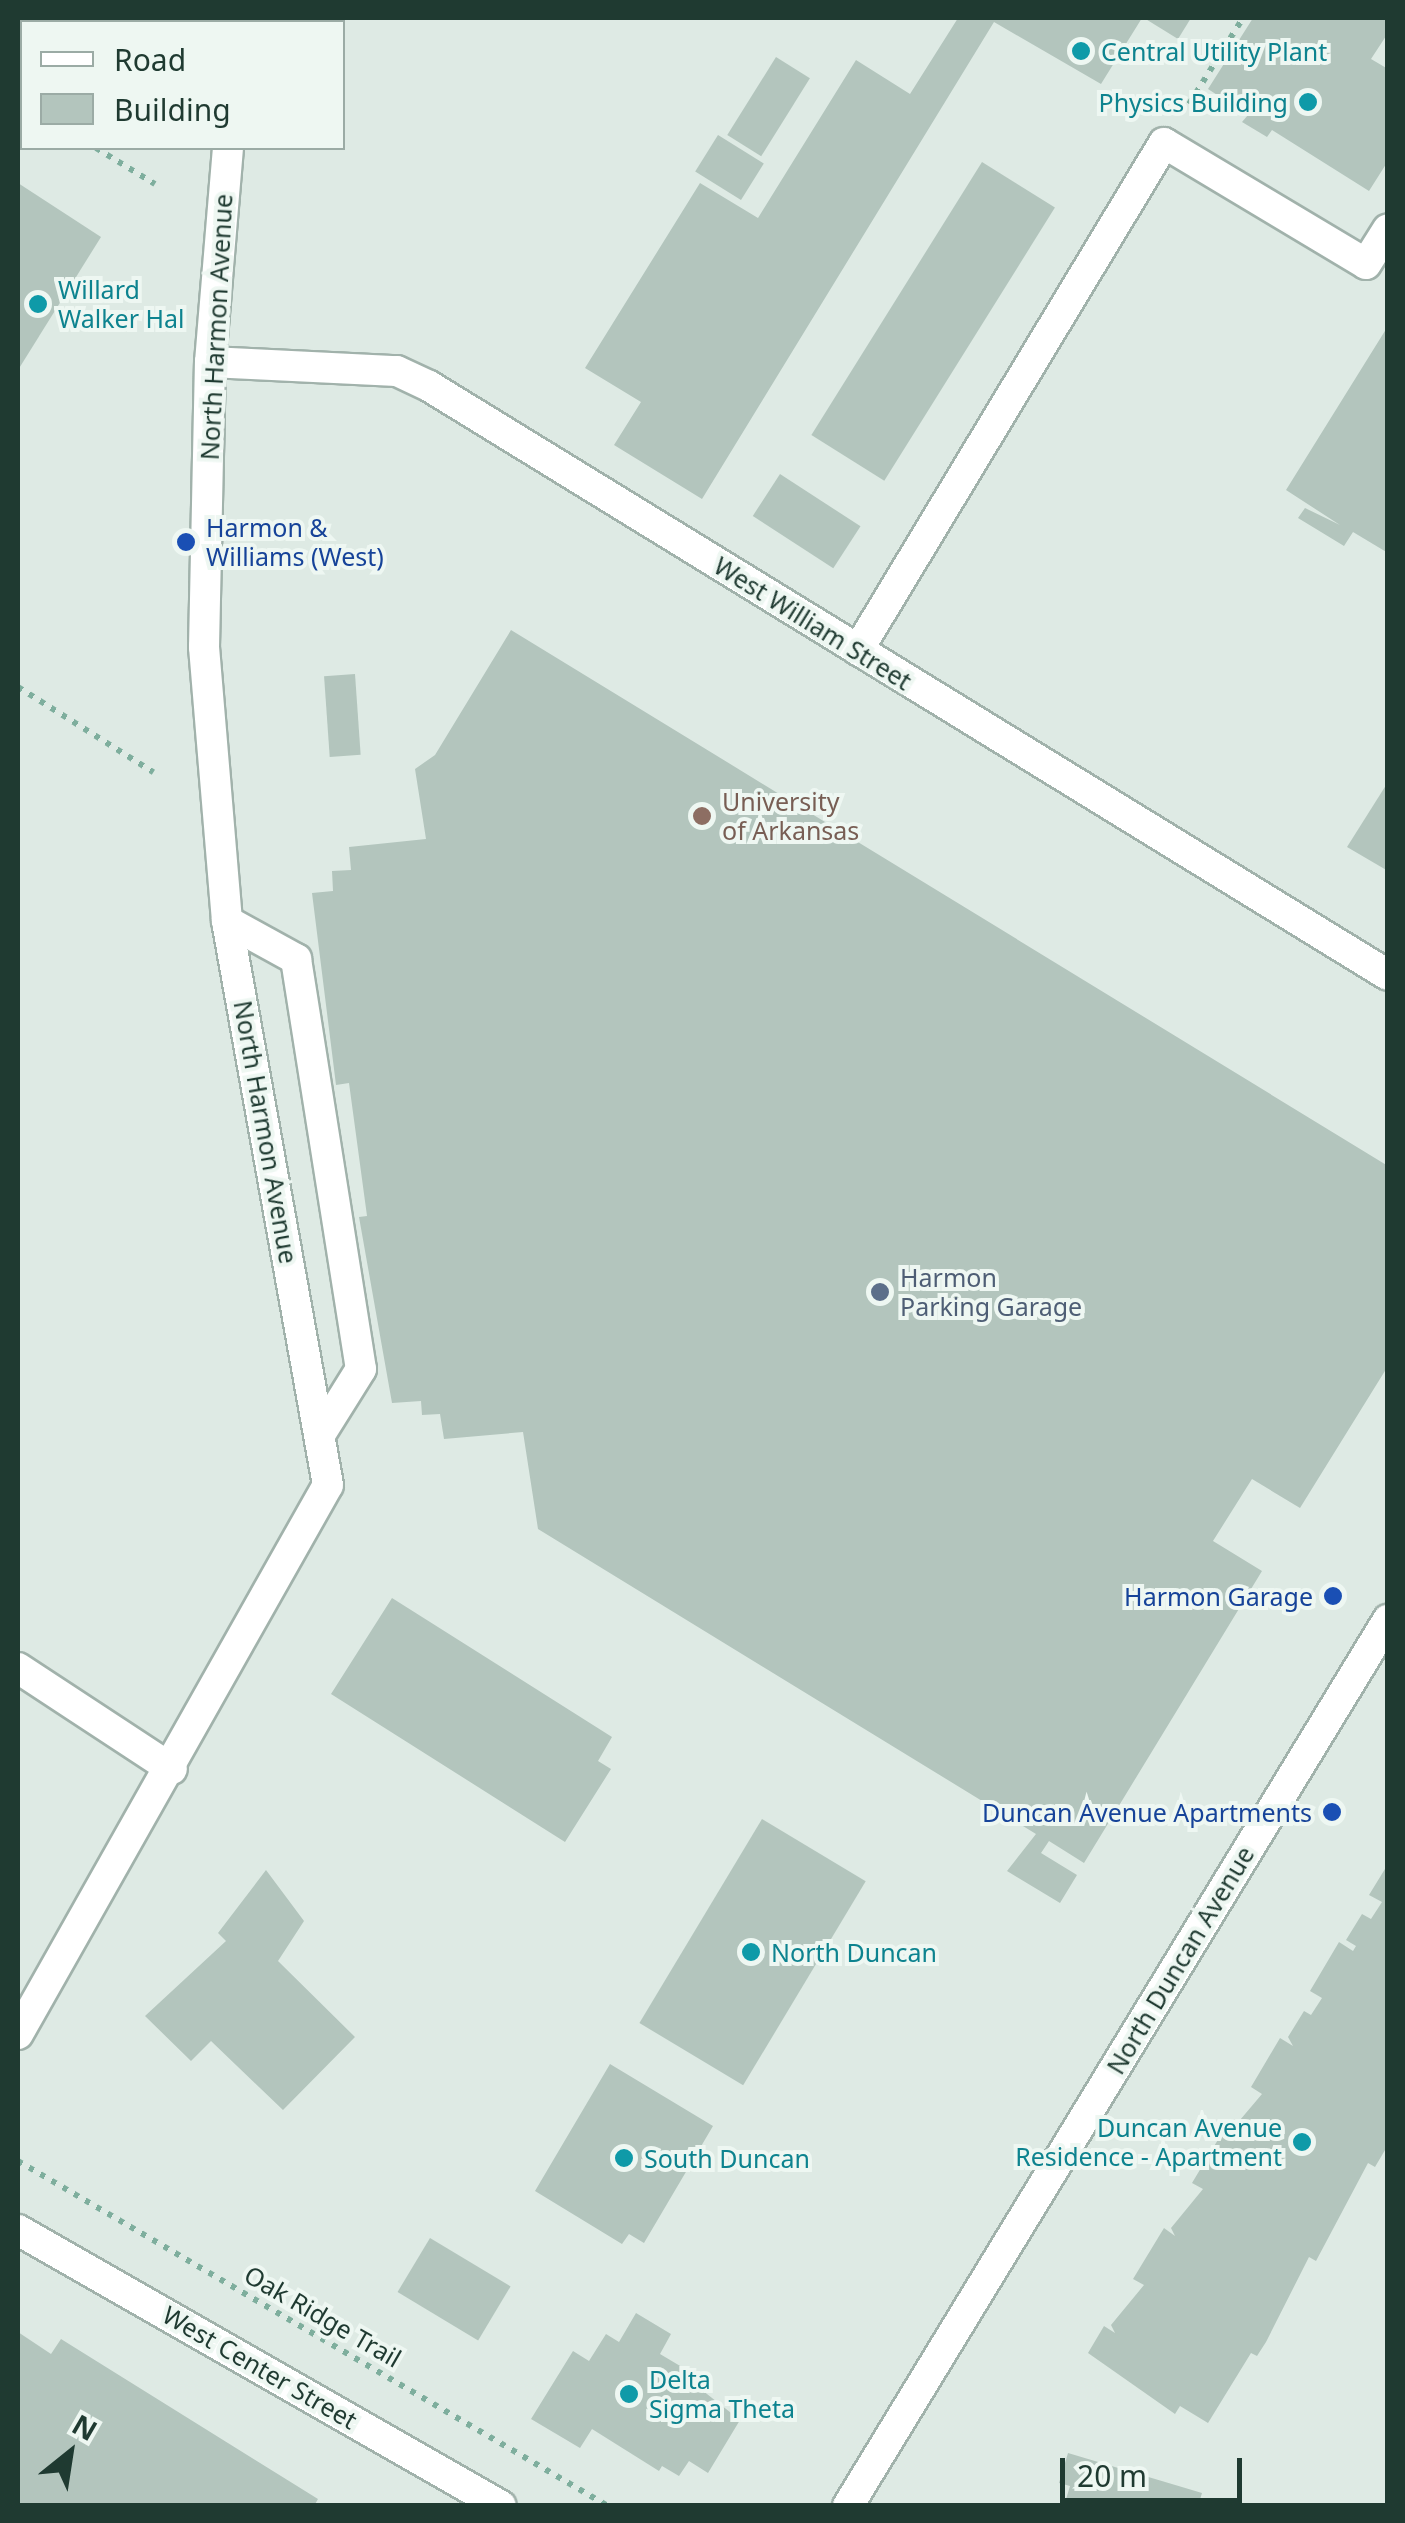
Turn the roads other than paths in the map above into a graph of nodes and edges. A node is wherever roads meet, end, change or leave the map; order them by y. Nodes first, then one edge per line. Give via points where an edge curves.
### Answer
1 (228, 150) edge
2 (1388, 229) edge
3 (210, 362) junction
4 (858, 650) junction
5 (227, 921) junction
6 (1388, 975) edge
7 (321, 1433) junction
8 (1388, 1620) edge
9 (18, 1668) edge
10 (172, 1768) junction
11 (18, 2034) edge
12 (18, 2230) edge
13 (501, 2506) edge
14 (848, 2506) edge

1 - 3 street, North Harmon Avenue
2 - 4 street via 1366,264 1164,143
3 - 4 street, West William Street via 397,371
3 - 5 street, North Harmon Avenue via 204,647
4 - 6 street, West William Street
5 - 7 street, North Harmon Avenue
5 - 7 street via 296,959 361,1369
7 - 10 street, North Harmon Avenue via 328,1485
8 - 14 street, North Duncan Avenue
9 - 10 street
10 - 11 street, North Harmon Avenue
12 - 13 street, West Center Street

